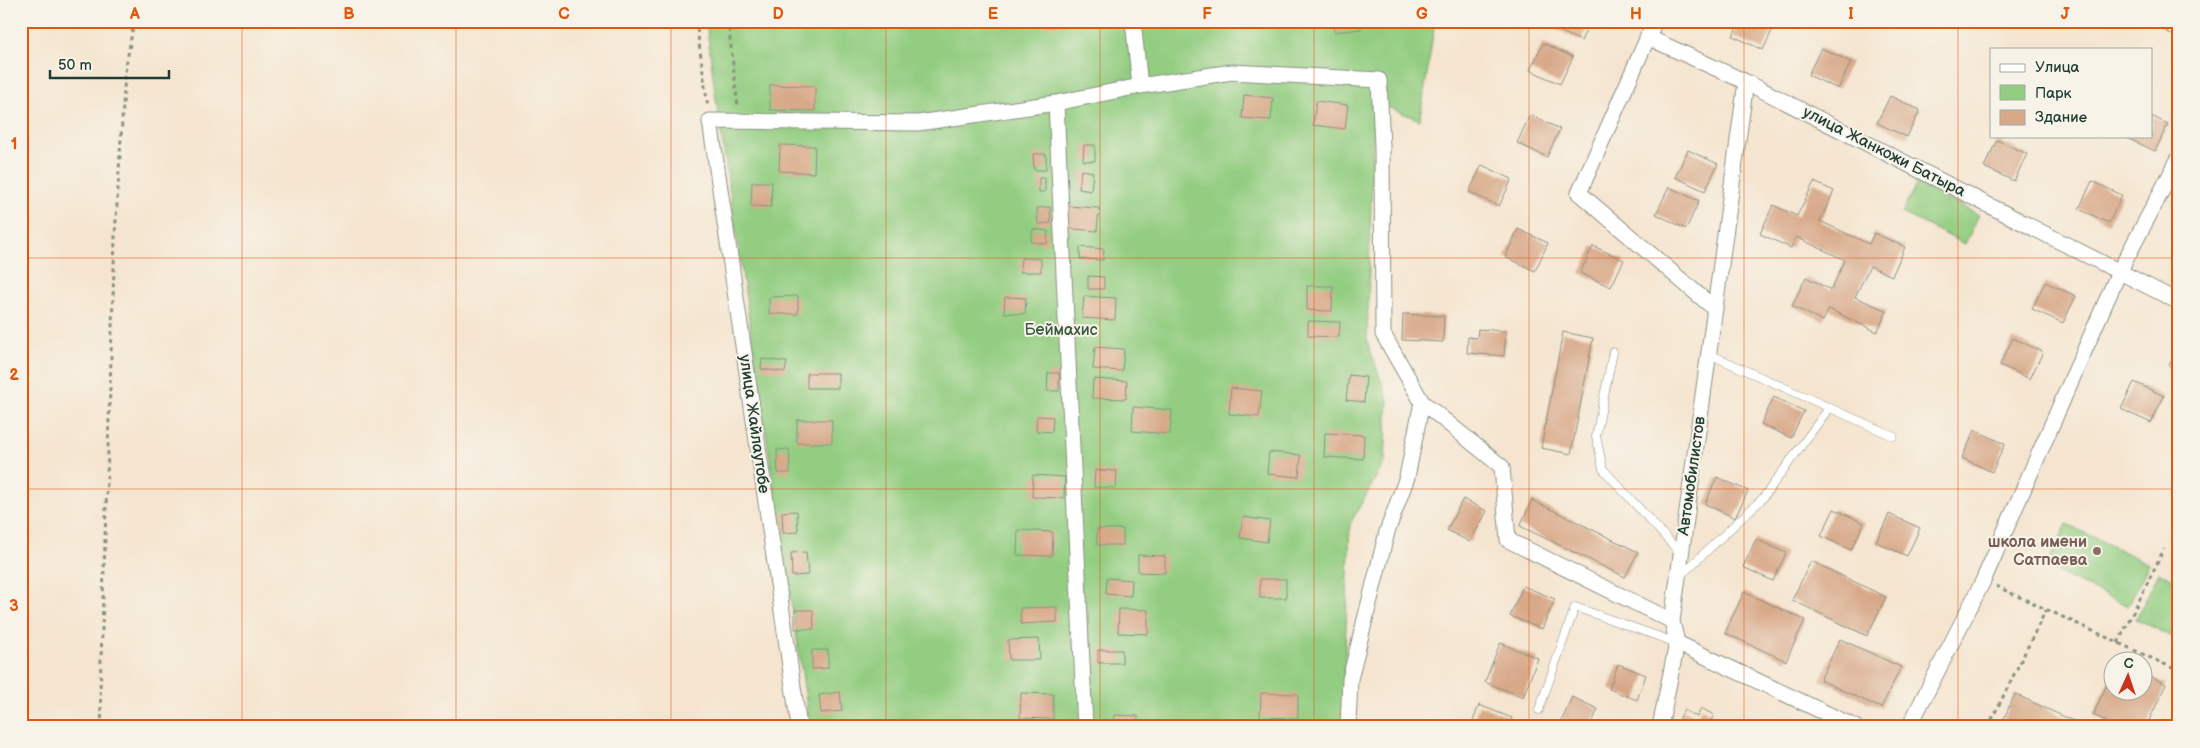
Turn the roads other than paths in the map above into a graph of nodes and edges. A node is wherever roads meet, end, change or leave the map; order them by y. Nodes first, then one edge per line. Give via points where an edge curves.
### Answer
1 (1133, 21) edge
2 (2166, 21) edge
3 (1650, 26) edge
4 (2179, 29) edge
5 (1746, 82) junction
6 (1140, 86) junction
7 (1056, 103) junction
8 (2179, 158) edge
9 (2119, 272) junction
10 (2179, 302) edge
11 (1715, 309) junction
12 (1613, 352) dead end
13 (1709, 354) junction
14 (1422, 402) junction
15 (1829, 408) junction
16 (1893, 436) dead end
17 (1680, 554) junction
18 (1677, 578) junction
19 (1672, 621) junction
20 (1677, 643) junction
21 (1539, 710) dead end
22 (799, 727) edge
23 (1085, 727) edge
24 (1348, 727) edge
25 (1660, 727) edge
26 (1854, 727) edge
27 (1909, 727) edge

1 - 6 street
2 - 4 street
3 - 5 street, улица Жанкожи Батыра
3 - 11 street via 1579,193
5 - 9 street, улица Жанкожи Батыра
5 - 11 street, Автомобилистов
6 - 7 street
6 - 14 street via 1232,72 1379,80 1383,334
7 - 22 street, улица Жайлаутобе via 918,123 710,121
7 - 23 street
8 - 9 street
9 - 10 street, улица Жанкожи Батыра
9 - 27 street via 1983,581
11 - 13 street, Автомобилистов
12 - 17 lane via 1596,436 1603,469
13 - 15 lane
13 - 17 street, Автомобилистов
14 - 19 street via 1502,467 1508,540
14 - 24 street via 1407,478 1387,532 1350,679
15 - 16 lane
15 - 18 lane via 1763,498
17 - 18 street, Автомобилистов
18 - 19 street, Автомобилистов
19 - 20 street, Автомобилистов
20 - 21 lane via 1575,607
20 - 25 street
20 - 26 street

